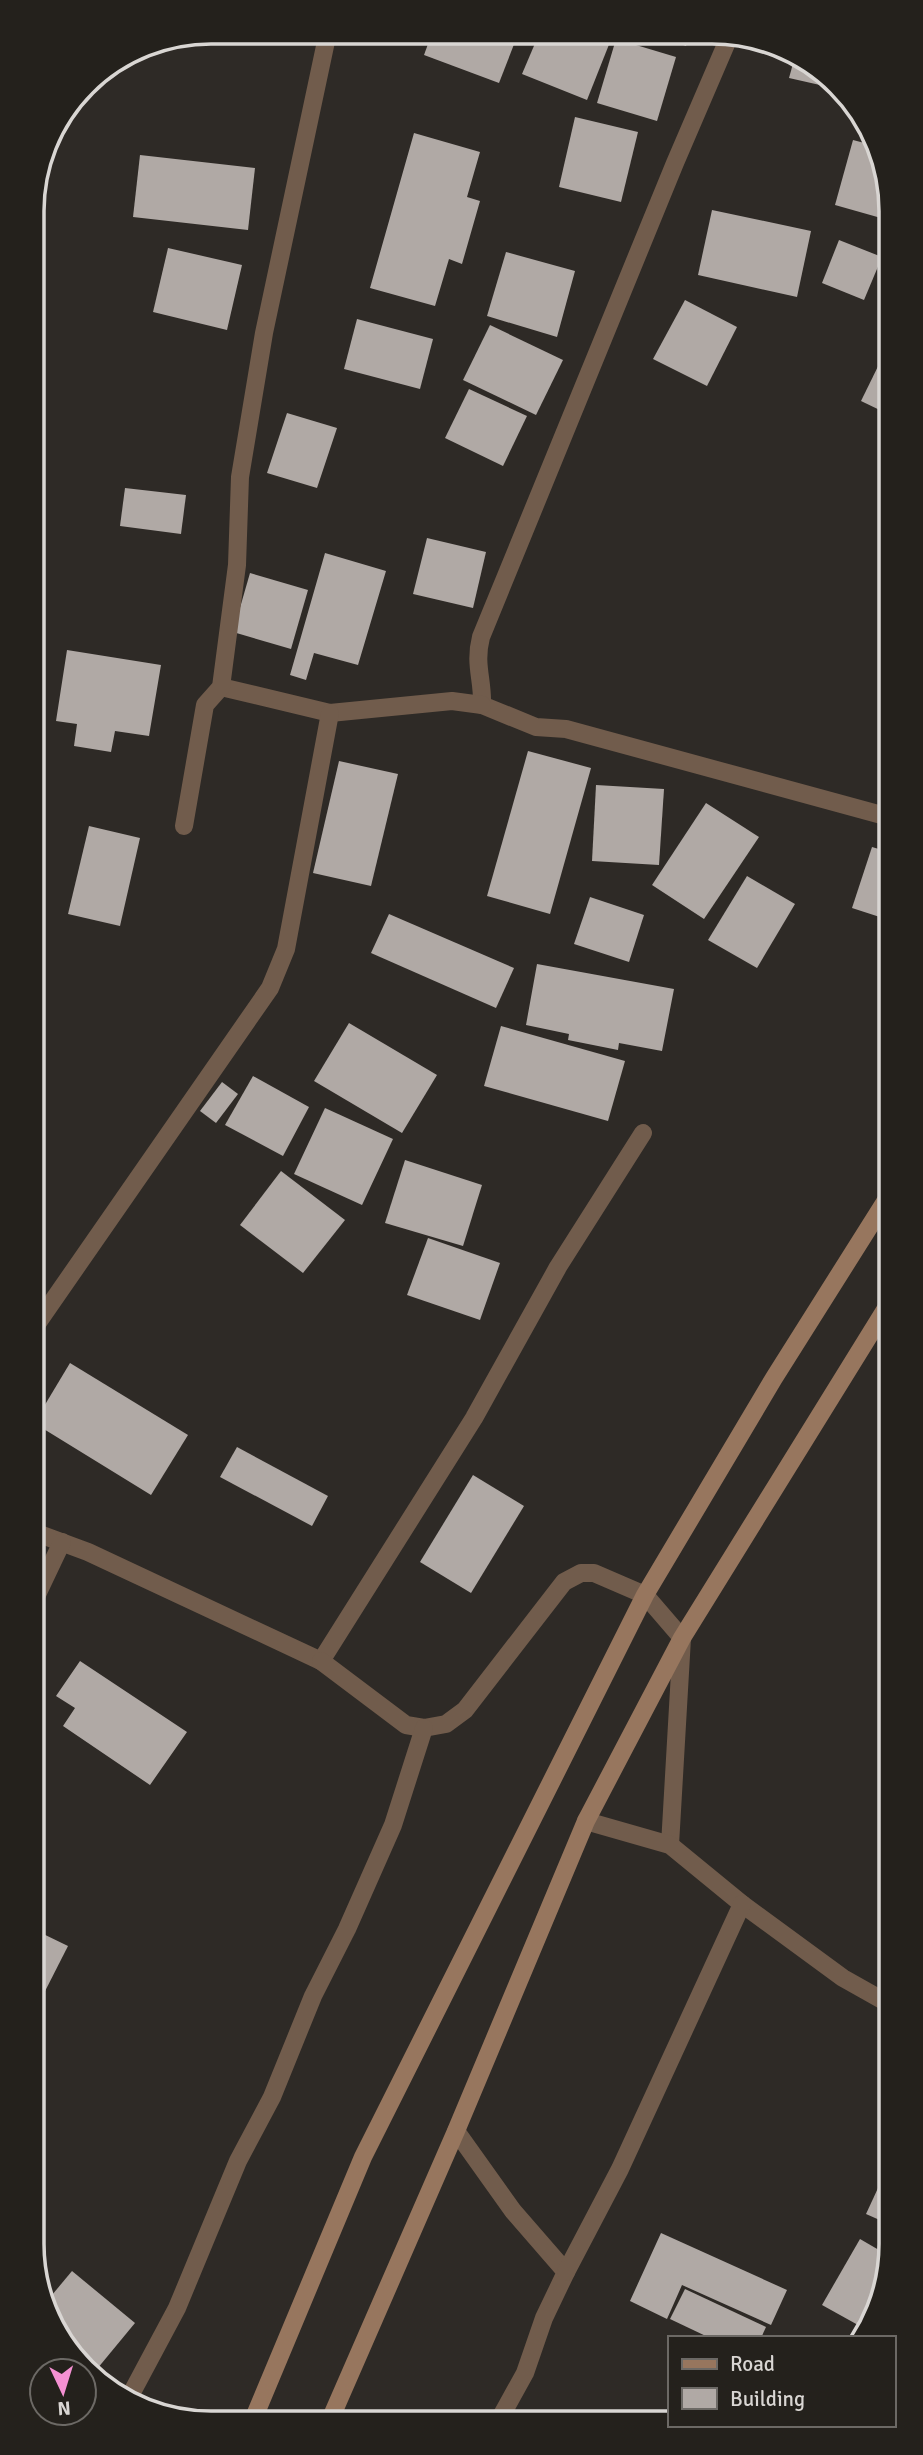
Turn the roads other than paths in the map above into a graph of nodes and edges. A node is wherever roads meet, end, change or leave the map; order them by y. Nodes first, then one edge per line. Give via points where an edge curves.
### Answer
1 (325, 44) edge
2 (726, 44) edge
3 (221, 687) junction
4 (482, 705) junction
5 (330, 713) junction
6 (879, 814) edge
7 (184, 826) dead end
8 (643, 1133) dead end
9 (879, 1211) edge
10 (44, 1314) edge
11 (879, 1320) edge
12 (44, 1536) edge
13 (62, 1542) junction
14 (44, 1580) edge
15 (645, 1595) junction
16 (682, 1638) junction
17 (321, 1661) junction
18 (424, 1728) junction
19 (586, 1821) junction
20 (670, 1845) junction
21 (742, 1904) junction
22 (879, 1998) edge
23 (456, 2131) junction
24 (566, 2272) junction
25 (132, 2392) edge
26 (257, 2411) edge
27 (334, 2411) edge
28 (504, 2411) edge

1 - 3 street via 264,333 242,464 237,565
2 - 4 street via 481,636 477,653
3 - 5 street
3 - 7 street via 205,705
4 - 5 street via 452,701
4 - 6 street via 536,727 566,729
5 - 10 street via 286,949 270,988
8 - 17 street via 558,1267 474,1418
9 - 15 main road
11 - 16 main road
12 - 13 street
13 - 14 street
13 - 17 street
15 - 16 street
15 - 18 street via 594,1573 581,1573 564,1582 465,1710 446,1724
15 - 26 main road via 363,2157
16 - 19 main road
16 - 20 street
17 - 18 street via 406,1725
18 - 25 street via 388,1837 239,2161 177,2308
19 - 20 street
19 - 23 main road
20 - 21 street
21 - 22 street via 843,1978
21 - 24 street via 620,2169
23 - 24 street via 513,2211
23 - 27 main road
24 - 28 street via 525,2373

